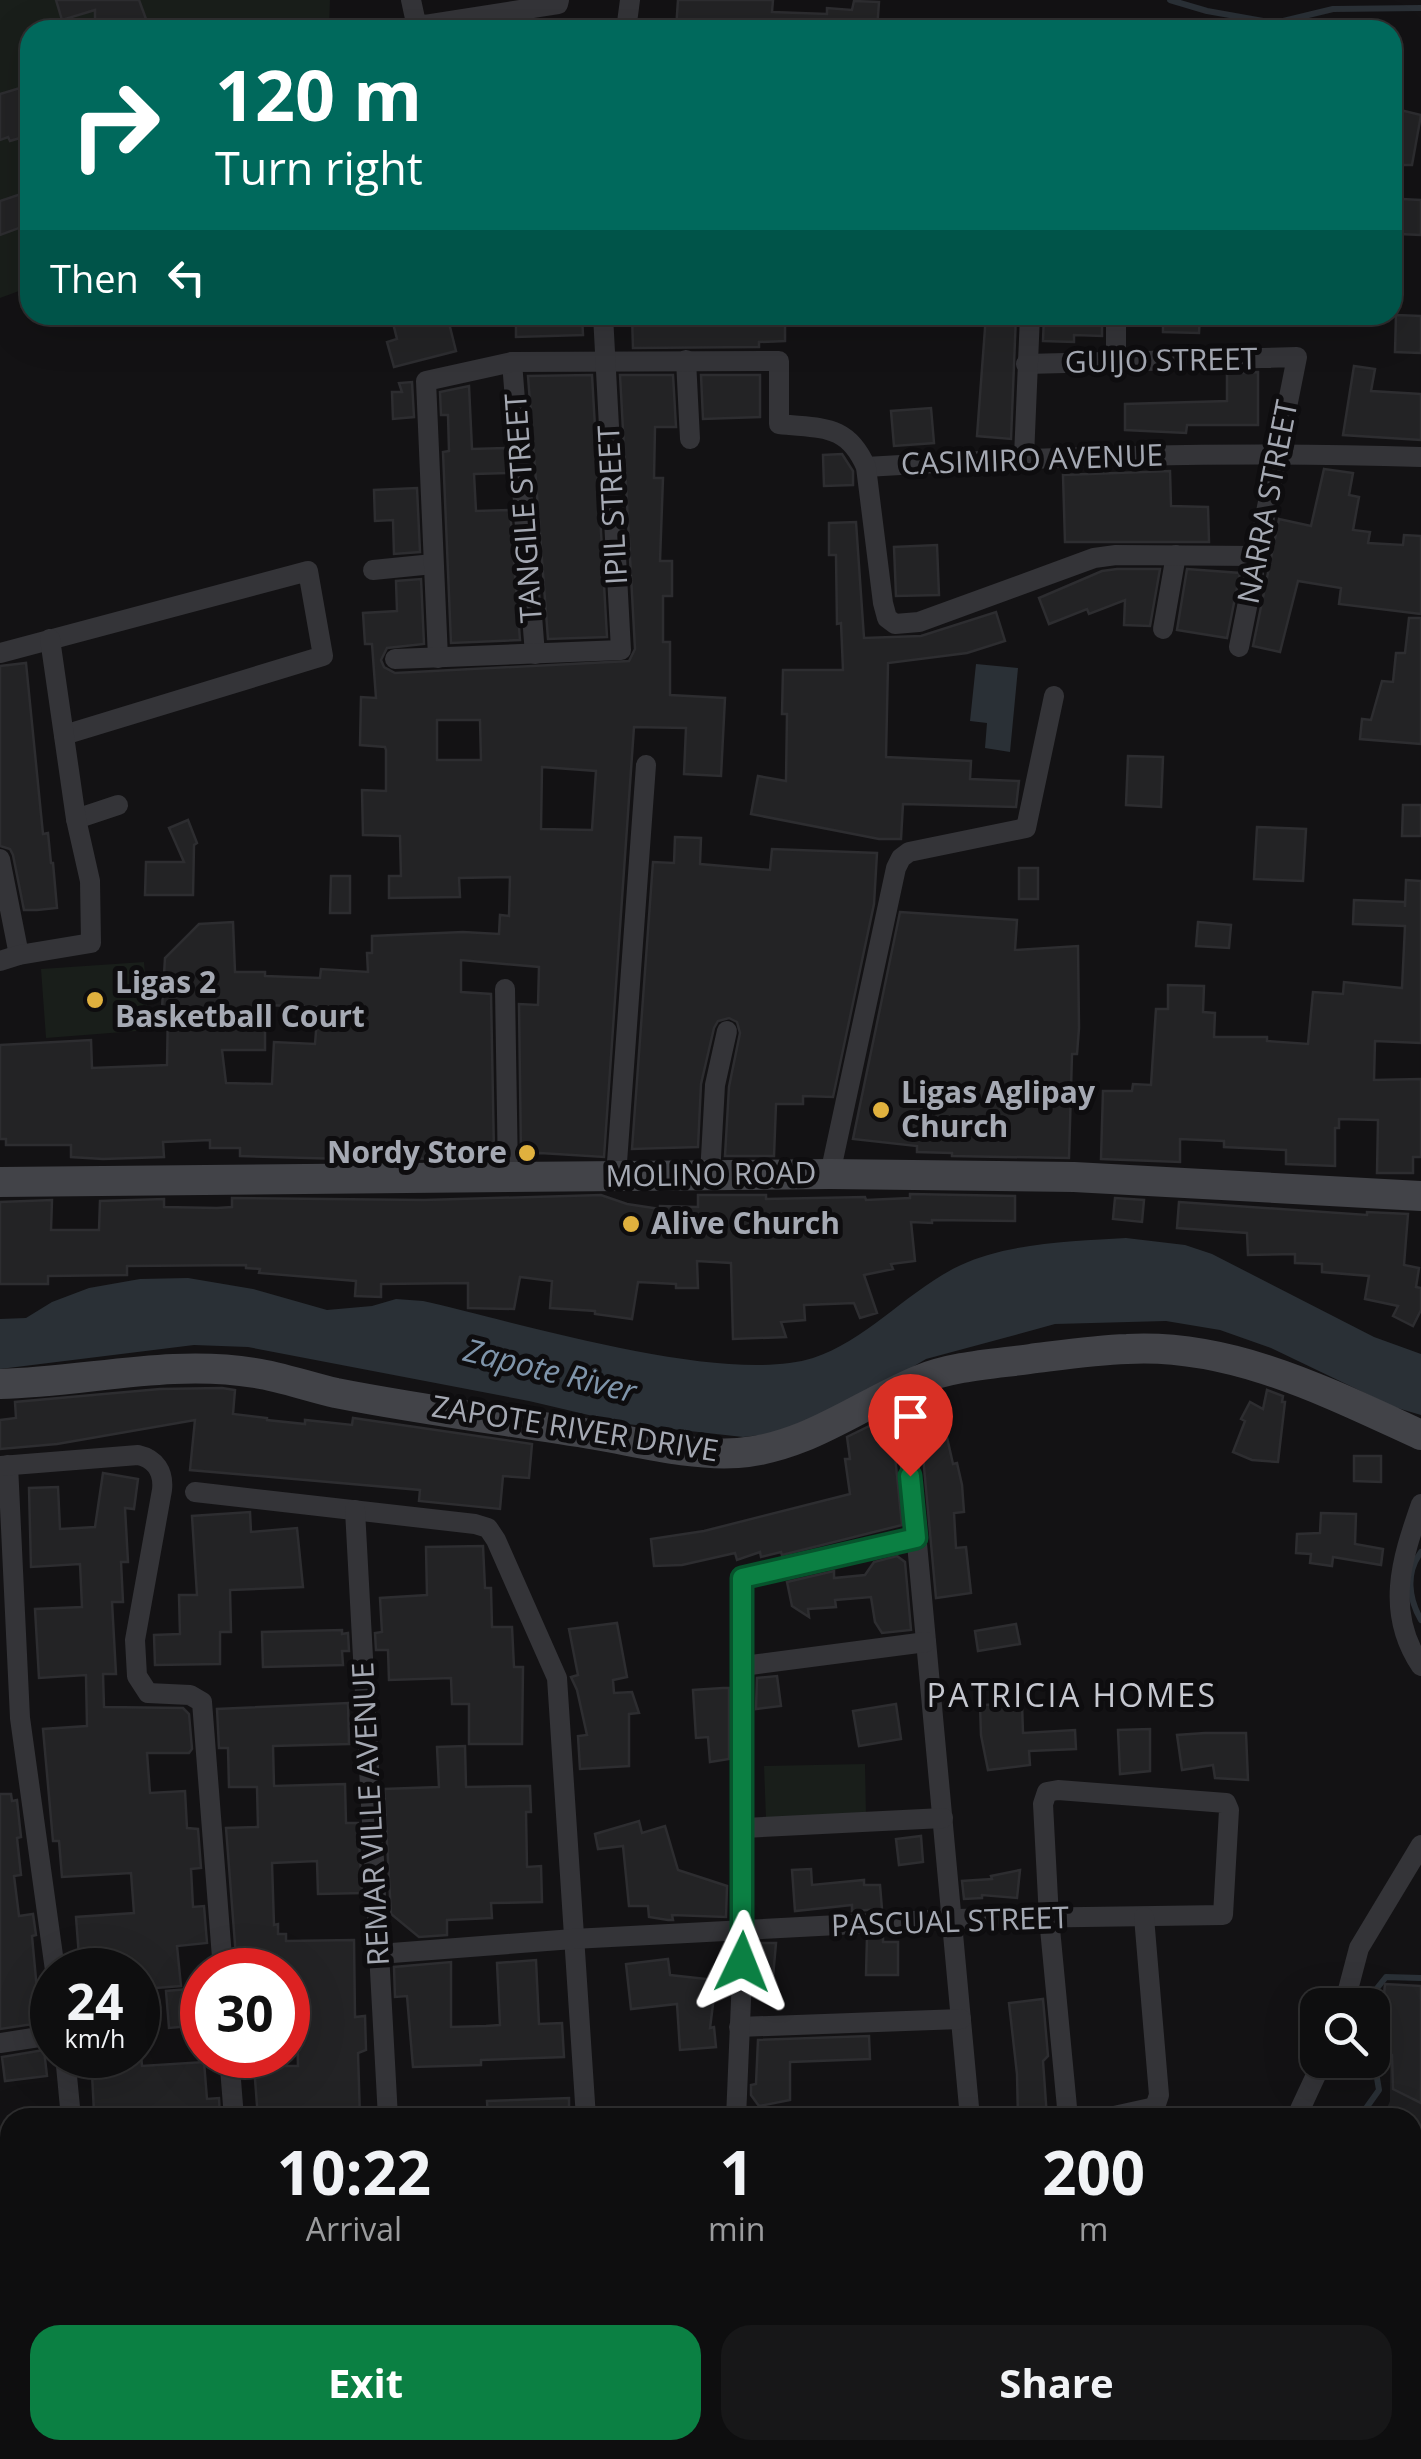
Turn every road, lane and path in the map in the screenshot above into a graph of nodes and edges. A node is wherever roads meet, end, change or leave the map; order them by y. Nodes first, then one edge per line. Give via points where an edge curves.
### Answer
1 (558, 0) edge
2 (457, 20) edge
3 (603, 325) edge
4 (1029, 325) edge
5 (1116, 325) edge
6 (1296, 357) joint
7 (604, 360) junction
8 (686, 360) junction
9 (512, 362) junction
10 (1116, 362) junction
11 (1026, 364) junction
12 (690, 439) dead end
13 (1279, 453) junction
14 (1024, 458) junction
15 (1421, 458) edge
16 (866, 467) junction
17 (1176, 555) junction
18 (1258, 556) junction
19 (433, 564) junction
20 (373, 570) dead end
21 (1163, 629) dead end
22 (50, 639) junction
23 (1239, 648) dead end
24 (0, 653) edge
25 (535, 654) junction
26 (438, 658) junction
27 (395, 659) dead end
28 (1054, 696) dead end
29 (64, 735) junction
30 (646, 765) dead end
31 (118, 805) dead end
32 (76, 819) junction
33 (0, 859) edge
34 (9, 958) edge
35 (505, 989) dead end
36 (726, 1031) dead end
37 (830, 1174) junction
38 (710, 1175) junction
39 (508, 1176) junction
40 (616, 1176) junction
41 (0, 1182) edge
42 (1421, 1196) edge
43 (0, 1384) edge
44 (1421, 1435) edge
45 (908, 1446) dead end
46 (4, 1466) edge
47 (195, 1492) dead end
48 (1421, 1504) edge
49 (354, 1510) junction
50 (916, 1538) junction
51 (926, 1642) junction
52 (743, 1666) junction
53 (1421, 1666) edge
54 (942, 1818) junction
55 (744, 1828) junction
56 (1421, 1845) edge
57 (1144, 1917) junction
58 (1049, 1918) junction
59 (952, 1919) junction
60 (744, 1930) junction
61 (573, 1939) junction
62 (52, 1948) edge
63 (221, 1948) edge
64 (379, 1954) junction
65 (1348, 1988) edge
66 (961, 2019) junction
67 (739, 2027) junction
68 (30, 2039) edge
69 (0, 2044) edge
70 (67, 2078) edge
71 (231, 2078) edge
72 (1315, 2078) edge
73 (70, 2108) edge
74 (233, 2108) edge
75 (387, 2108) edge
76 (585, 2108) edge
77 (736, 2108) edge
78 (969, 2108) edge
79 (1067, 2108) edge
80 (1150, 2108) edge
81 (1301, 2108) edge

1 - 2 street
3 - 7 street, IPIL STREET
4 - 11 street
5 - 10 street
6 - 10 street, GUIJO STREET
6 - 13 street, NARRA STREET
7 - 8 street, CASIMIRO AVENUE
7 - 9 street, CASIMIRO AVENUE
7 - 25 street, IPIL STREET via 621,650
8 - 12 street
8 - 16 street, CASIMIRO AVENUE via 778,361 779,424 840,432
9 - 19 street, CASIMIRO AVENUE via 426,382
9 - 25 street, TANGILE STREET
10 - 11 street, GUIJO STREET
11 - 14 street
13 - 14 street, CASIMIRO AVENUE
13 - 15 street, CASIMIRO AVENUE
13 - 18 street, NARRA STREET
14 - 16 street, CASIMIRO AVENUE
16 - 17 street via 883,603 895,624 919,622 1094,558
17 - 18 street
17 - 21 street
18 - 23 street, NARRA STREET
19 - 20 street
19 - 26 street
22 - 24 street
22 - 29 street
22 - 29 street via 308,571 324,656
25 - 26 street
26 - 27 street
28 - 37 street via 1023,832 910,852 896,868
29 - 32 street
30 - 40 street
31 - 32 street
32 - 34 street via 90,881 91,943
33 - 34 street
35 - 39 street
36 - 38 street via 714,1085
37 - 38 main road, MOLINO ROAD
37 - 42 main road, MOLINO ROAD via 1074,1177
38 - 40 main road, MOLINO ROAD
39 - 40 main road, MOLINO ROAD
39 - 41 main road, MOLINO ROAD
43 - 44 main road, ZAPOTE RIVER DRIVE via 140,1368 210,1368 677,1449 736,1453 818,1432 922,1379 1054,1356 1144,1349 1210,1355 1272,1371
45 - 50 street
46 - 62 street via 20,1718
46 - 63 street via 138,1455 154,1462 163,1480 135,1640 137,1676 148,1693 202,1702
47 - 49 street
48 - 53 street via 1404,1554 1399,1607 1408,1646
49 - 61 street via 475,1524 496,1540 557,1678
49 - 64 street, REMAR VILLE AVENUE
50 - 51 street
50 - 52 street via 742,1578
51 - 52 street
51 - 54 street
52 - 55 street
54 - 55 street
54 - 59 street
55 - 60 street
56 - 65 street via 1359,1948
57 - 58 street, PASCUAL STREET
57 - 58 street, PASCUAL STREET via 1223,1915 1226,1803 1047,1792
57 - 80 street via 1159,2095
58 - 59 street, PASCUAL STREET
58 - 79 street
59 - 60 street, PASCUAL STREET
59 - 66 street
60 - 61 street, PASCUAL STREET
60 - 67 street
61 - 64 street, PASCUAL STREET
61 - 76 street
64 - 75 street, REMAR VILLE AVENUE
66 - 67 street
66 - 78 street
67 - 77 street
68 - 69 street
70 - 73 street
71 - 74 street
72 - 81 street

